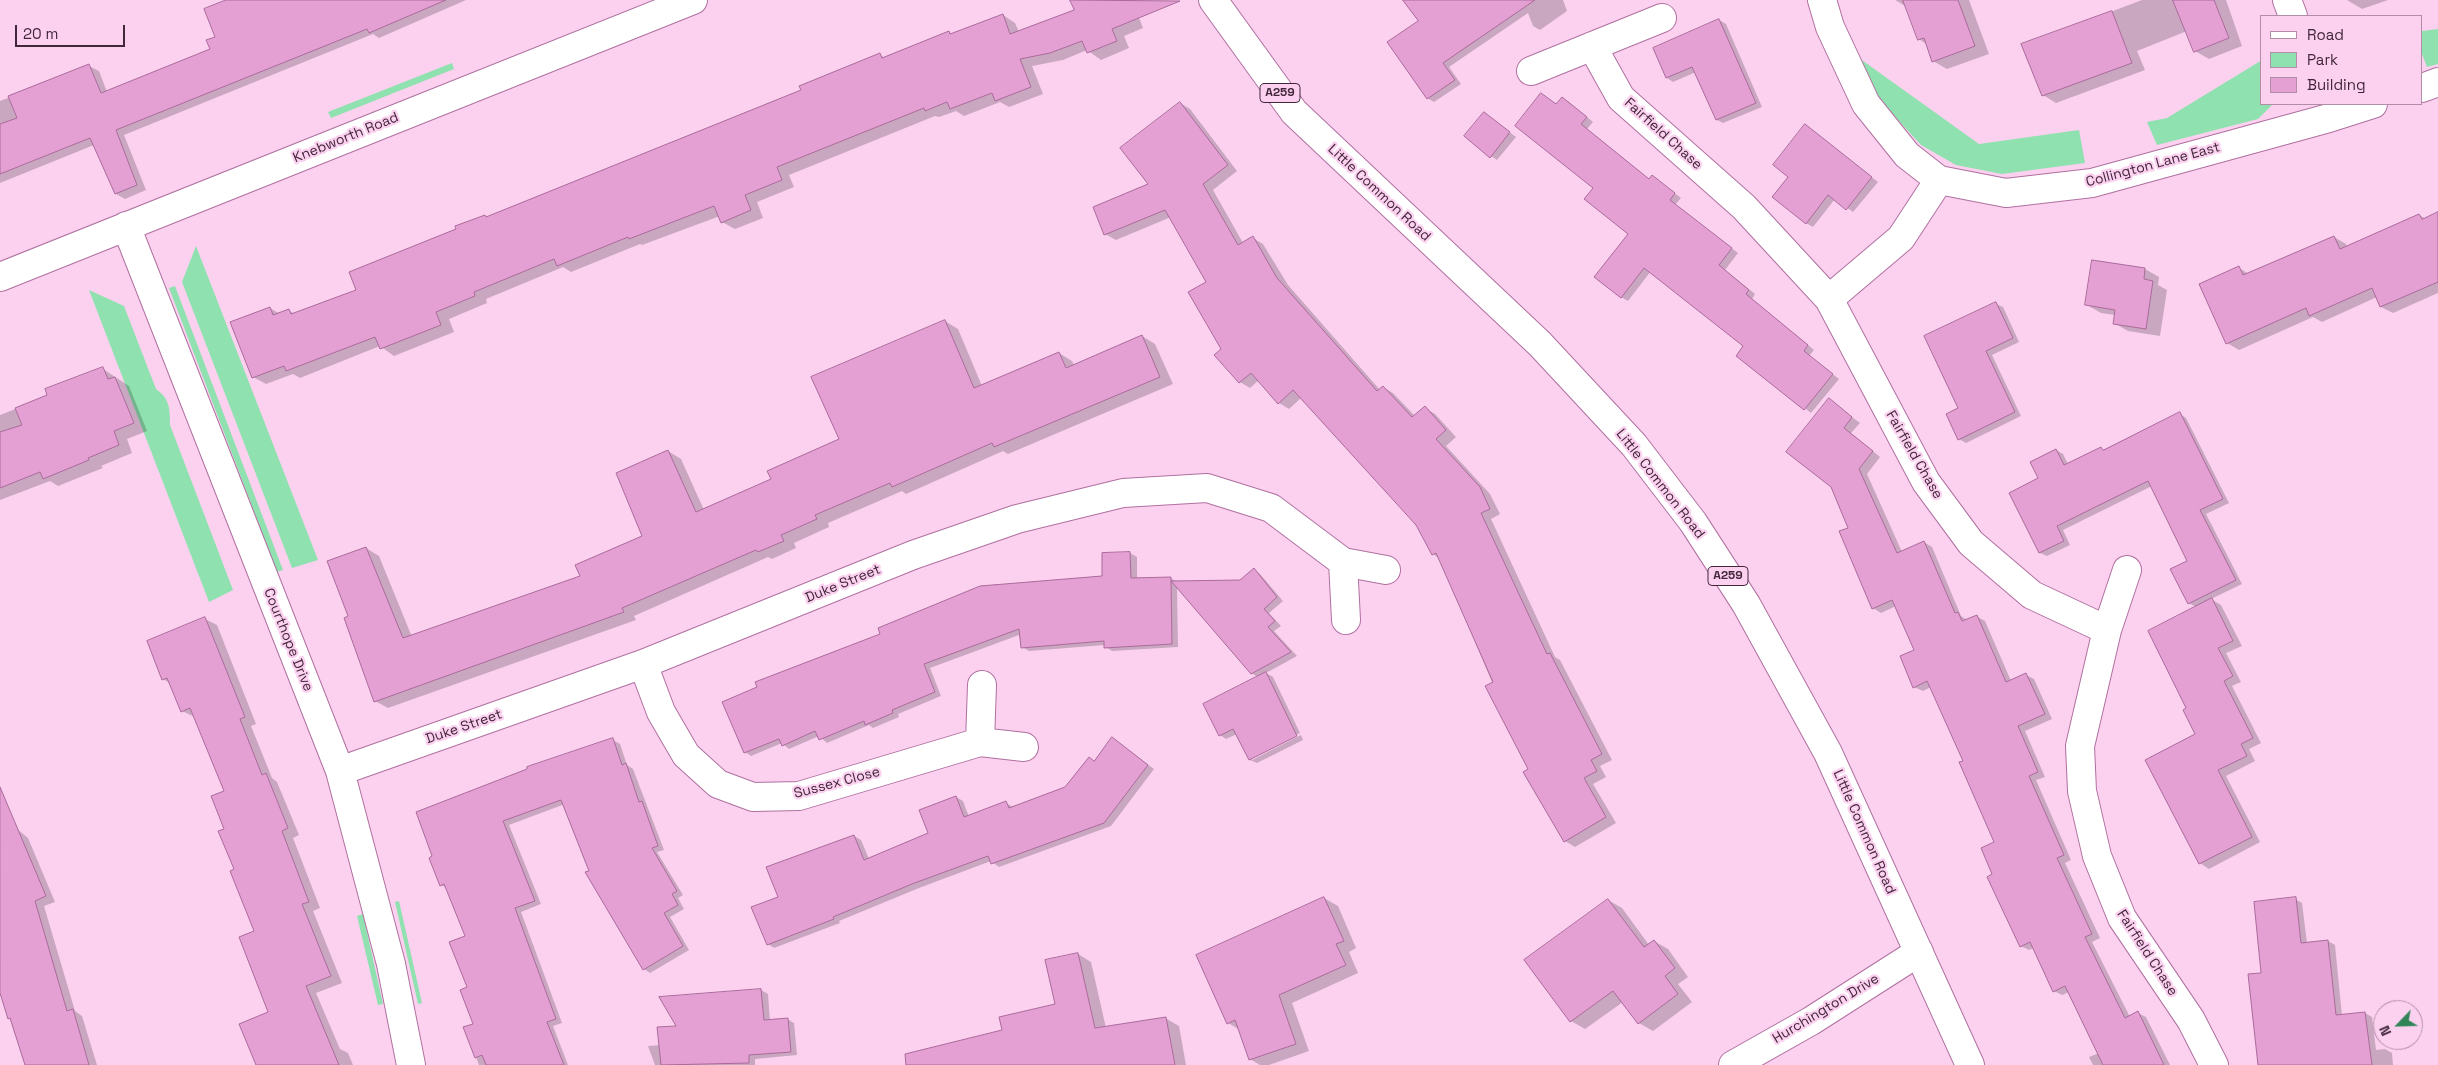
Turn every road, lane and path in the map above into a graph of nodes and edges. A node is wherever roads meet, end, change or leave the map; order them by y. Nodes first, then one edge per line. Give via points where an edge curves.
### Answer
1 (693, 0) edge
2 (1213, 0) edge
3 (1822, 0) edge
4 (2287, 0) edge
5 (2293, 15) edge
6 (1662, 18) dead end
7 (1592, 46) junction
8 (1531, 71) dead end
9 (2438, 82) edge
10 (2423, 88) edge
11 (2366, 105) edge
12 (2326, 111) edge
13 (1940, 180) junction
14 (126, 226) junction
15 (0, 277) edge
16 (1829, 299) junction
17 (1343, 562) junction
18 (1386, 570) dead end
19 (2127, 570) dead end
20 (1346, 620) dead end
21 (2107, 630) junction
22 (643, 664) junction
23 (982, 685) dead end
24 (980, 742) junction
25 (1024, 747) dead end
26 (340, 771) junction
27 (1918, 952) junction
28 (411, 1065) edge
29 (1733, 1065) edge
30 (1970, 1065) edge
31 (2214, 1065) edge

1 - 14 main road, Knebworth Road
2 - 27 main road, Little Common Road / A259 via 1294,112 1540,344 1634,445 1693,522 1746,604 1828,753
3 - 13 main road, Collington Lane East via 1830,27 1866,104 1907,155
4 - 5 main road
6 - 7 main road
7 - 8 main road
7 - 16 main road, Fairfield Chase via 1621,98 1744,207
9 - 10 main road
11 - 12 main road, Collington Lane East
12 - 13 main road, Collington Lane East via 2092,183 2006,193
13 - 16 main road via 1901,238
14 - 15 main road, Knebworth Road
14 - 26 main road, Courthope Drive
16 - 21 main road, Fairfield Chase via 1926,482 1971,544 2032,595
17 - 18 main road, Duke Street
17 - 20 main road
17 - 22 main road, Duke Street via 1271,508 1207,488 1123,493 1017,519 923,552
19 - 21 main road, Fairfield Chase
21 - 31 main road, Fairfield Chase via 2080,746 2082,791 2097,856 2122,918 2191,1020
22 - 24 main road, Sussex Close via 660,712 686,755 718,784 753,797 798,796
22 - 26 main road, Duke Street
23 - 24 main road
24 - 25 main road, Sussex Close
26 - 28 main road, Courthope Drive via 391,964
27 - 29 main road, Hurchington Drive via 1811,1021
27 - 30 main road, Little Common Road / A259

